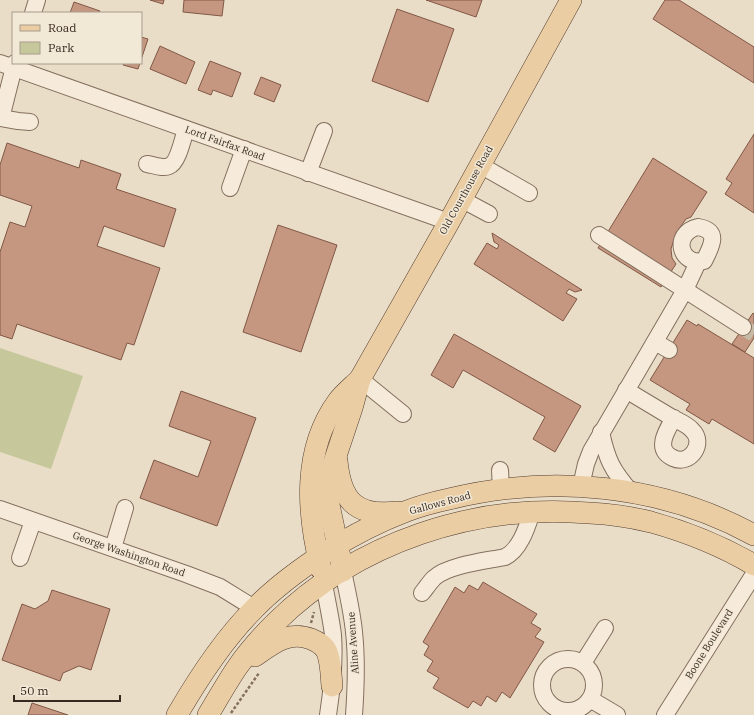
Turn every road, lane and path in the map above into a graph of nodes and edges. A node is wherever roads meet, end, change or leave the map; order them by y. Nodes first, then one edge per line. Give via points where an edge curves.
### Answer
1 (37, 0) edge
2 (571, 0) edge
3 (33, 12) edge
4 (9, 65) edge
5 (0, 118) edge
6 (30, 122) dead end
7 (186, 129) junction
8 (324, 131) dead end
9 (244, 149) junction
10 (147, 164) dead end
11 (480, 165) junction
12 (308, 173) junction
13 (230, 188) dead end
14 (529, 193) dead end
15 (461, 199) junction
16 (489, 214) dead end
17 (449, 222) junction
18 (599, 235) dead end
19 (698, 262) dead end
20 (685, 290) junction
21 (743, 327) tunnel mouth
22 (654, 342) junction
23 (668, 350) dead end
24 (360, 379) junction
25 (626, 390) junction
26 (403, 414) dead end
27 (674, 418) dead end
28 (601, 432) junction
29 (336, 453) junction
30 (581, 486) junction
31 (631, 492) junction
32 (124, 508) dead end
33 (0, 509) edge
34 (406, 511) junction
35 (532, 512) junction
36 (33, 521) junction
37 (754, 535) edge
38 (337, 545) junction
39 (114, 548) junction
40 (318, 557) junction
41 (20, 558) dead end
42 (754, 564) edge
43 (343, 571) junction
44 (754, 574) edge
45 (324, 584) junction
46 (422, 593) dead end
47 (254, 608) junction
48 (605, 628) dead end
49 (583, 664) junction
50 (235, 670) junction
51 (332, 686) junction
52 (590, 699) junction
53 (176, 715) edge
54 (208, 715) edge
55 (328, 715) edge
56 (354, 715) edge
57 (617, 715) edge
58 (665, 715) edge

1 - 3 street
2 - 11 main road, Old Courthouse Road
4 - 5 street
4 - 7 street, Lord Fairfax Road
5 - 6 street
7 - 9 street, Lord Fairfax Road
7 - 10 street via 176,161 170,166 162,167
8 - 12 street
9 - 12 street, Lord Fairfax Road
9 - 13 street
11 - 14 street
11 - 15 main road, Old Courthouse Road
12 - 17 street, Lord Fairfax Road
15 - 16 street
15 - 17 main road, Old Courthouse Road
17 - 24 main road, Old Courthouse Road
18 - 20 street
19 - 20 street
20 - 21 street
20 - 22 street
22 - 23 street
22 - 25 street
24 - 26 street
24 - 29 main road, Old Courthouse Road
24 - 40 main road, Old Courthouse Road via 339,399 327,418 313,459 310,501
25 - 27 street
25 - 28 street
28 - 30 street via 586,464
28 - 31 street via 612,467
29 - 34 main road via 341,486 354,504 372,513
29 - 38 main road, Old Courthouse Road via 329,477 328,500
30 - 31 main road, Gallows Road
30 - 34 main road, Gallows Road via 537,486 500,479 466,495
31 - 37 main road, Gallows Road via 692,508
32 - 39 street
33 - 36 street, George Washington Road
34 - 38 main road, Gallows Road
35 - 42 main road via 598,513 651,522 702,539
35 - 43 main road via 440,526 384,549
35 - 46 street via 512,554 443,572 434,578
36 - 39 street, George Washington Road
36 - 41 street
38 - 40 main road, Gallows Road
38 - 43 main road, Old Courthouse Road
39 - 47 street, George Washington Road via 220,587
40 - 45 main road, Old Courthouse Road
40 - 47 main road, Gallows Road
43 - 45 main road
43 - 56 street, Aline Avenue via 354,633
44 - 58 street, Boone Boulevard
45 - 50 main road via 302,599 276,623
45 - 51 street, Aline Avenue via 333,634
47 - 53 main road, Gallows Road via 223,644
48 - 49 street
49 - 52 street via 593,676 593,692
49 - 52 street via 567,658 558,660 546,672 543,689 551,704 559,709 576,709 584,706
50 - 51 main road via 285,637 306,637 322,644 327,653
50 - 54 main road
51 - 55 street, Aline Avenue
52 - 57 street

